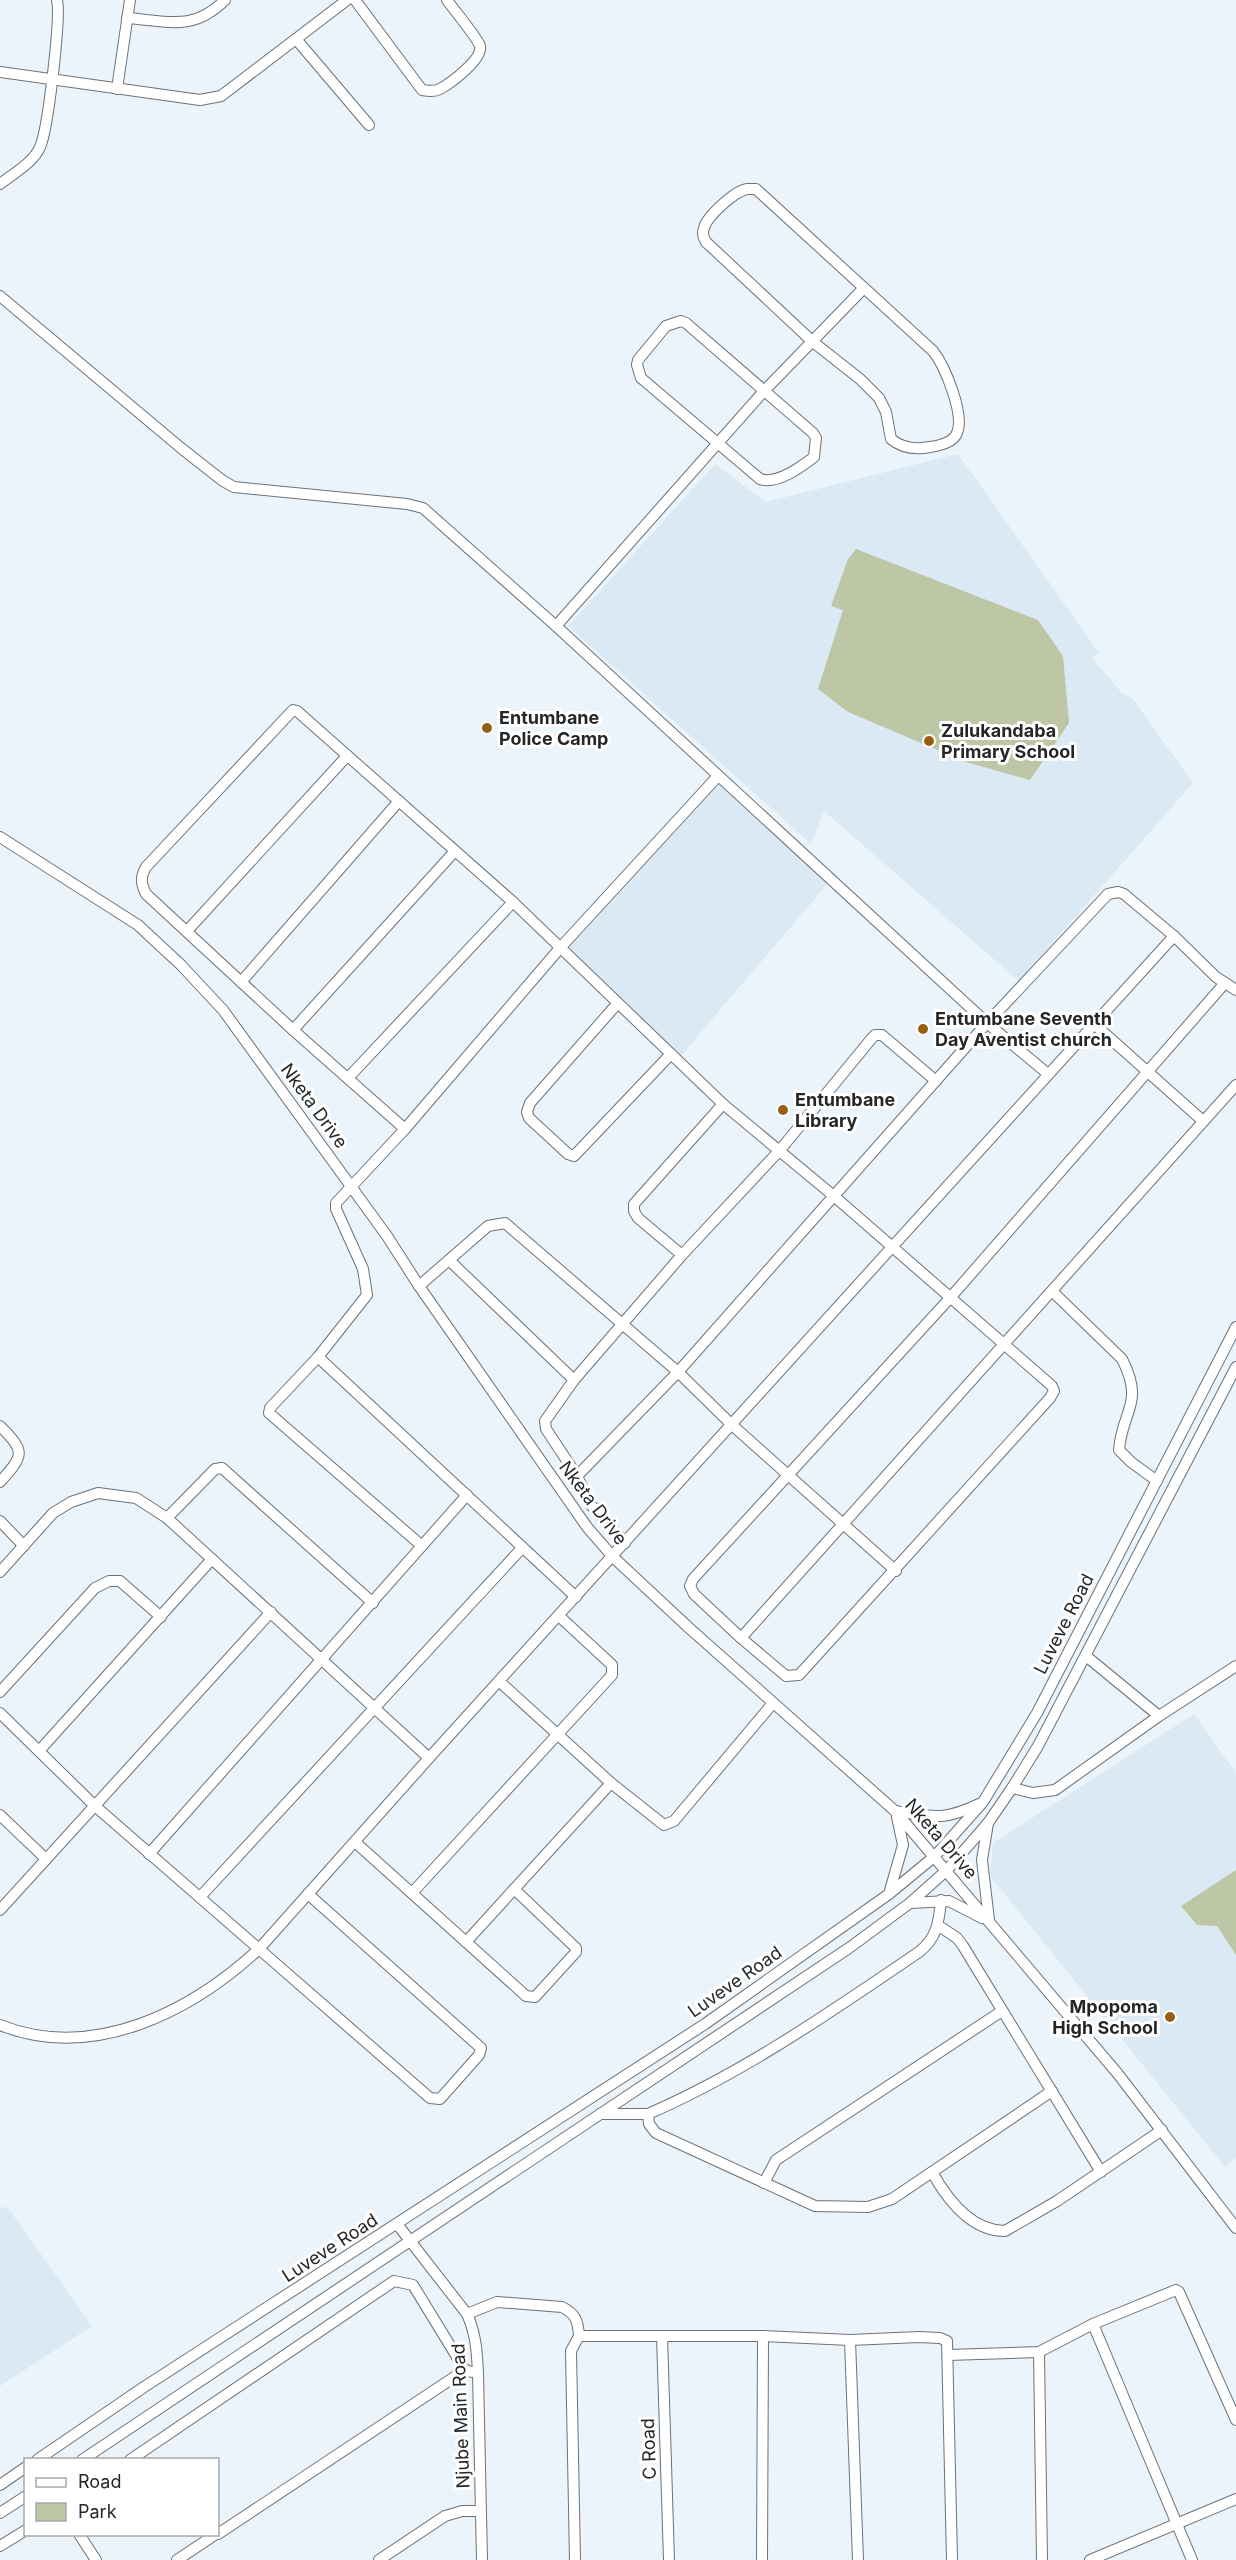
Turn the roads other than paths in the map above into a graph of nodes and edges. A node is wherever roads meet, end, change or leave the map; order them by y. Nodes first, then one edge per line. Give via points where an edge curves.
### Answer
1 (57, 0) edge
2 (130, 0) edge
3 (225, 0) edge
4 (347, 0) edge
5 (355, 0) edge
6 (447, 0) edge
7 (127, 18) junction
8 (296, 39) junction
9 (0, 72) edge
10 (51, 80) junction
11 (117, 89) junction
12 (369, 125) dead end
13 (0, 184) edge
14 (863, 289) junction
15 (0, 296) edge
16 (813, 342) junction
17 (764, 391) junction
18 (717, 445) junction
19 (556, 626) junction
20 (347, 756) junction
21 (718, 776) junction
22 (399, 801) junction
23 (0, 837) edge
24 (455, 851) junction
25 (513, 902) junction
26 (187, 931) junction
27 (1174, 936) junction
28 (560, 948) junction
29 (241, 982) junction
30 (1225, 983) junction
31 (1236, 990) edge
32 (616, 1004) junction
33 (987, 1023) junction
34 (1094, 1024) junction
35 (292, 1030) junction
36 (671, 1054) junction
37 (1150, 1072) junction
38 (1047, 1074) junction
39 (348, 1078) junction
40 (936, 1081) junction
41 (1236, 1084) edge
42 (723, 1104) junction
43 (1203, 1121) junction
44 (405, 1129) junction
45 (780, 1150) junction
46 (351, 1186) junction
47 (835, 1197) junction
48 (892, 1246) junction
49 (681, 1255) junction
50 (449, 1260) junction
51 (419, 1286) junction
52 (1052, 1291) junction
53 (950, 1298) junction
54 (624, 1324) junction
55 (1236, 1327) edge
56 (1005, 1345) junction
57 (318, 1357) junction
58 (1236, 1367) edge
59 (678, 1372) junction
60 (574, 1380) junction
61 (732, 1425) junction
62 (0, 1426) edge
63 (787, 1475) junction
64 (577, 1476) junction
65 (1156, 1481) junction
66 (0, 1482) edge
67 (467, 1495) junction
68 (167, 1518) junction
69 (0, 1521) edge
70 (842, 1524) junction
71 (625, 1543) junction
72 (24, 1546) junction
73 (422, 1546) junction
74 (522, 1548) junction
75 (613, 1557) junction
76 (212, 1558) junction
77 (896, 1571) junction
78 (0, 1572) edge
79 (576, 1597) junction
80 (373, 1603) junction
81 (270, 1612) junction
82 (559, 1616) junction
83 (161, 1617) junction
84 (741, 1638) junction
85 (1086, 1656) junction
86 (323, 1659) junction
87 (1236, 1666) edge
88 (500, 1682) junction
89 (0, 1692) edge
90 (773, 1703) junction
91 (375, 1706) junction
92 (0, 1713) edge
93 (1159, 1716) junction
94 (557, 1734) junction
95 (39, 1751) junction
96 (429, 1758) junction
97 (611, 1783) junction
98 (1012, 1788) junction
99 (983, 1802) junction
100 (95, 1806) junction
101 (896, 1811) junction
102 (0, 1815) edge
103 (988, 1823) junction
104 (355, 1842) junction
105 (149, 1854) junction
106 (935, 1856) junction
107 (46, 1859) junction
108 (947, 1870) junction
109 (514, 1889) junction
110 (412, 1893) junction
111 (308, 1894) junction
112 (890, 1894) junction
113 (200, 1898) junction
114 (941, 1900) junction
115 (910, 1903) junction
116 (0, 1910) edge
117 (989, 1923) junction
118 (939, 1926) junction
119 (466, 1942) junction
120 (259, 1949) junction
121 (1002, 2011) junction
122 (0, 2025) edge
123 (1052, 2091) junction
124 (600, 2114) junction
125 (648, 2114) junction
126 (1161, 2130) junction
127 (932, 2172) junction
128 (1101, 2172) junction
129 (764, 2183) junction
130 (397, 2224) junction
131 (1236, 2228) edge
132 (409, 2241) junction
133 (467, 2314) junction
134 (1093, 2324) junction
135 (579, 2336) junction
136 (662, 2336) junction
137 (763, 2336) junction
138 (850, 2340) junction
139 (1039, 2352) junction
140 (948, 2355) junction
141 (465, 2370) junction
142 (478, 2373) junction
143 (1236, 2420) edge
144 (40, 2458) edge
145 (85, 2458) edge
146 (133, 2458) edge
147 (24, 2469) edge
148 (0, 2485) edge
149 (24, 2497) edge
150 (1236, 2499) edge
151 (480, 2511) junction
152 (0, 2513) edge
153 (1178, 2524) junction
154 (24, 2531) edge
155 (219, 2533) edge
156 (80, 2536) edge
157 (214, 2536) edge
158 (0, 2546) edge
159 (96, 2560) edge
160 (177, 2560) edge
161 (379, 2560) edge
162 (482, 2560) edge
163 (575, 2560) edge
164 (669, 2560) edge
165 (762, 2560) edge
166 (858, 2560) edge
167 (951, 2560) edge
168 (1042, 2560) edge
169 (1090, 2560) edge
170 (1192, 2560) edge

1 - 10 street
2 - 7 street
3 - 7 street via 188,23
4 - 8 street
5 - 6 street via 422,90 431,91 440,90 474,63 479,53 477,42
7 - 11 street
8 - 11 street via 212,99
8 - 12 street
9 - 10 street
10 - 11 street
10 - 13 street via 40,147
14 - 16 street
14 - 16 street via 756,189 738,190 719,209 704,226 702,235 706,242
14 - 16 street via 924,340 943,363 960,422 957,435 929,448 900,446 891,439 879,398
15 - 19 street via 223,481 244,489 423,508
16 - 17 street
17 - 18 street
17 - 18 street via 813,433 814,457 766,482
17 - 18 street via 686,323 674,322 658,335 638,360 641,378
18 - 19 street
19 - 21 street
20 - 22 street
20 - 26 street
20 - 26 street via 293,710 172,838 142,874 143,888
21 - 28 street
21 - 33 street
22 - 24 street
22 - 29 street
23 - 46 street, Nketa Drive via 138,926 181,965 224,1010
24 - 25 street
24 - 35 street
25 - 28 street
25 - 39 street
26 - 29 street
27 - 30 street
27 - 33 street via 1124,894 1108,894
27 - 34 street
28 - 32 street
28 - 44 street
29 - 35 street
30 - 31 street
30 - 37 street
32 - 36 street
32 - 36 street via 530,1103 527,1112 568,1154 574,1156
33 - 38 street
33 - 40 street
34 - 37 street
34 - 38 street
35 - 39 street
36 - 42 street
37 - 43 street
37 - 53 street
38 - 48 street
39 - 44 street
40 - 45 street via 882,1035 875,1035
40 - 47 street
41 - 43 street
42 - 45 street
42 - 49 street via 634,1204 638,1218
43 - 52 street
44 - 46 street
45 - 47 street
45 - 49 street
46 - 51 street, Nketa Drive
46 - 57 street via 335,1205 363,1269 367,1295
47 - 48 street
47 - 59 street
48 - 53 street
48 - 61 street
49 - 54 street
50 - 51 street
50 - 54 street via 488,1226 505,1223
50 - 60 street
51 - 75 street, Nketa Drive via 587,1527
52 - 56 street
52 - 65 street via 1122,1359 1132,1396 1119,1450
53 - 56 street
53 - 63 street
54 - 59 street
54 - 60 street
55 - 65 street, Luveve Road
56 - 70 street
56 - 77 street via 1046,1380 1053,1391 1050,1398
57 - 67 street
57 - 73 street via 270,1408 270,1416
58 - 85 street, Luveve Road
59 - 61 street
59 - 64 street
60 - 64 street via 544,1425
61 - 63 street
61 - 71 street
62 - 66 street via 16,1442 20,1455
63 - 70 street
63 - 84 street via 690,1586
64 - 71 street via 590,1504
65 - 99 street, Luveve Road via 1037,1713
67 - 73 street
67 - 74 street
68 - 72 street via 136,1498 98,1493 71,1502 53,1514
68 - 76 street
68 - 80 street via 215,1469 222,1468
69 - 72 street
70 - 77 street
70 - 84 street
71 - 75 street
72 - 78 street
73 - 80 street
74 - 79 street
74 - 91 street
75 - 79 street
75 - 90 street, Nketa Drive
76 - 81 street
76 - 83 street
77 - 84 street via 799,1675 786,1676
79 - 82 street
80 - 86 street
81 - 86 street
81 - 100 street
82 - 88 street
82 - 94 street via 612,1665 613,1673
83 - 89 street via 120,1581 109,1581 95,1588
83 - 95 street
85 - 93 street
85 - 98 street, Luveve Road
86 - 91 street
86 - 105 street
87 - 93 street
88 - 94 street
88 - 96 street
90 - 97 street via 668,1824 659,1824
90 - 101 street, Nketa Drive
91 - 96 street
91 - 113 street
92 - 95 street
93 - 98 street via 1054,1790 1033,1793
94 - 97 street
94 - 110 street
95 - 100 street
96 - 104 street
97 - 109 street
98 - 103 street, Luveve Road
99 - 101 street via 950,1816
99 - 106 street, Luveve Road
100 - 105 street
100 - 107 street
101 - 106 street, Nketa Drive
101 - 112 street via 903,1845
102 - 107 street
103 - 108 street, Luveve Road
103 - 117 street via 982,1860
104 - 110 street
104 - 111 street
105 - 113 street
106 - 108 street, Nketa Drive
106 - 112 street, Luveve Road
107 - 116 street
108 - 115 street, Luveve Road
108 - 117 street, Nketa Drive
109 - 119 street
109 - 119 street via 576,1952 531,1998
110 - 119 street
111 - 120 street
111 - 120 street via 481,2049 451,2087 440,2099 430,2098
112 - 130 street, Luveve Road via 705,2024
113 - 120 street
114 - 115 street
114 - 117 street via 960,1905
114 - 118 street
115 - 124 street, Luveve Road
117 - 126 street, Nketa Drive
118 - 121 street via 963,1946
118 - 125 street via 928,1946 808,2027 700,2090
120 - 122 street via 238,1969 194,1999 129,2030 63,2037 29,2034
121 - 123 street
121 - 129 street via 776,2160
123 - 127 street
123 - 128 street
124 - 125 street
124 - 132 street, Luveve Road
125 - 129 street via 656,2133
126 - 128 street
126 - 131 street, Nketa Drive
127 - 128 street via 942,2191 964,2215 988,2228 1005,2231
127 - 129 street via 892,2199 868,2207 815,2206
130 - 132 street, Njube Main Road
130 - 144 street, Luveve Road
132 - 133 street, Njube Main Road
132 - 145 street, Luveve Road
133 - 135 street via 497,2302 562,2307 577,2320
133 - 142 street, Njube Main Road via 477,2342
134 - 139 street
134 - 143 street via 1173,2290 1179,2292
134 - 153 street
135 - 136 street
135 - 163 street via 571,2351
136 - 137 street
136 - 164 street, C Road
137 - 138 street
137 - 165 street
138 - 140 street via 939,2338 947,2341
138 - 166 street
139 - 140 street
139 - 168 street
140 - 167 street
141 - 142 street
141 - 146 street via 413,2285 394,2281
141 - 155 street
142 - 151 street, Njube Main Road
147 - 148 street
149 - 152 street
150 - 153 street
151 - 161 street via 445,2516
151 - 162 street, Njube Main Road
153 - 169 street
153 - 170 street
154 - 158 street
156 - 159 street
157 - 160 street

